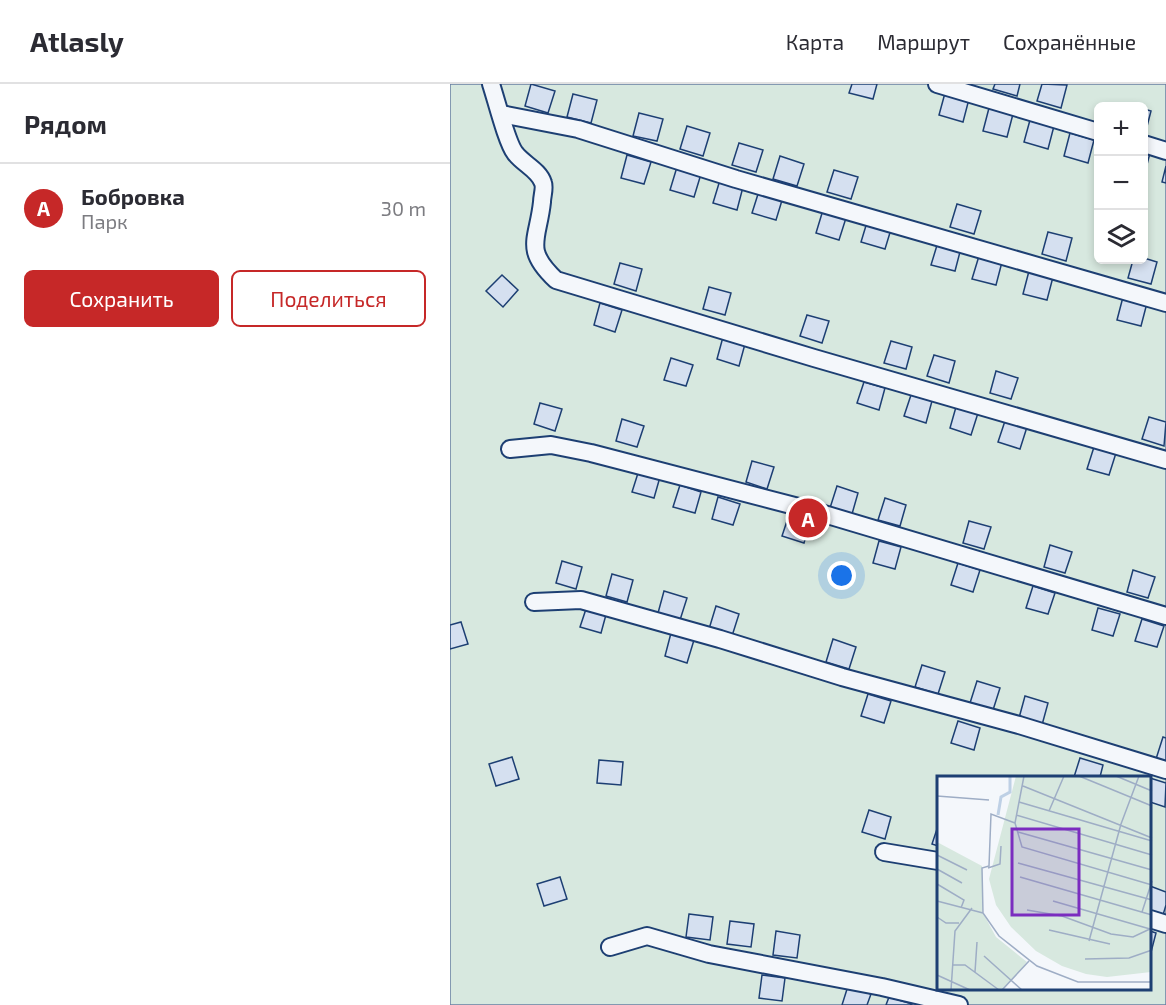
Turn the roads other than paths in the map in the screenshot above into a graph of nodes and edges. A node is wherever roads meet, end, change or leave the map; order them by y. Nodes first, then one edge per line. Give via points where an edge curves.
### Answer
1 (490, 84) edge
2 (937, 84) edge
3 (501, 114) junction
4 (1094, 131) edge
5 (1148, 146) edge
6 (1166, 151) edge
7 (1166, 303) edge
8 (510, 449) dead end
9 (1166, 460) edge
10 (534, 602) dead end
11 (1166, 616) edge
12 (1166, 770) edge
13 (884, 852) dead end
14 (937, 861) edge
15 (1151, 920) edge
16 (1166, 924) edge
17 (610, 947) dead end
18 (958, 1005) edge

1 - 3 street
2 - 4 street
3 - 7 street via 578,129 736,179
3 - 9 street via 514,152 544,184 534,235 535,250 542,267 556,280
5 - 6 street
8 - 11 street via 551,445 591,453 814,511
10 - 12 street via 581,600
13 - 14 street
15 - 16 street
17 - 18 street via 647,936 709,954

